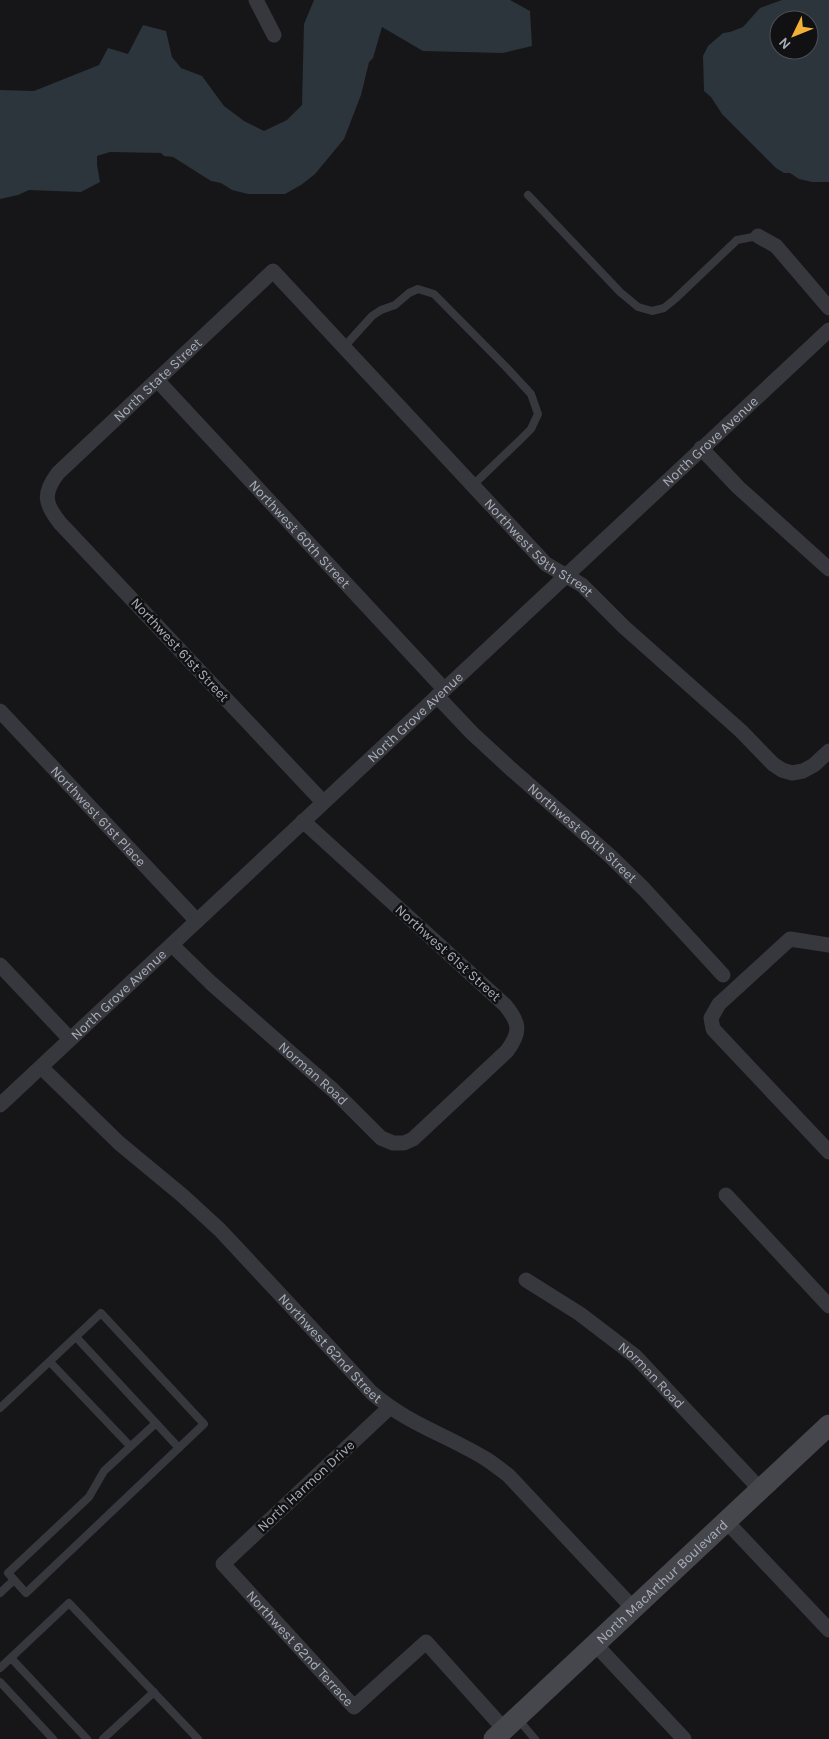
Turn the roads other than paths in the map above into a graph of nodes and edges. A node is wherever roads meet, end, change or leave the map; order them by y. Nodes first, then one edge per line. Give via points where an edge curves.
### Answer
1 (256, 0) edge
2 (274, 35) dead end
3 (528, 195) dead end
4 (758, 236) joint
5 (273, 271) joint
6 (829, 308) edge
7 (829, 330) edge
8 (344, 347) junction
9 (157, 380) junction
10 (702, 448) junction
11 (473, 485) junction
12 (48, 491) joint
13 (829, 569) edge
14 (566, 575) junction
15 (440, 692) junction
16 (0, 711) edge
17 (829, 751) edge
18 (324, 802) junction
19 (304, 821) junction
20 (197, 921) junction
21 (172, 945) junction
22 (829, 945) edge
23 (0, 965) edge
24 (723, 975) dead end
25 (70, 1039) junction
26 (41, 1067) junction
27 (460, 1095) joint
28 (0, 1105) edge
29 (829, 1152) edge
30 (726, 1195) dead end
31 (526, 1280) dead end
32 (829, 1306) edge
33 (76, 1337) junction
34 (50, 1362) junction
35 (0, 1408) edge
36 (389, 1408) junction
37 (156, 1422) junction
38 (829, 1425) edge
39 (130, 1446) junction
40 (179, 1448) junction
41 (760, 1489) junction
42 (726, 1521) junction
43 (223, 1564) joint
44 (14, 1580) junction
45 (0, 1593) edge
46 (634, 1608) junction
47 (829, 1630) edge
48 (595, 1644) junction
49 (11, 1658) junction
50 (0, 1668) edge
51 (0, 1682) edge
52 (154, 1692) junction
53 (505, 1729) edge
54 (53, 1739) edge
55 (87, 1739) edge
56 (103, 1739) edge
57 (198, 1739) edge
58 (535, 1739) edge
59 (684, 1739) edge

1 - 2 street
3 - 4 lane via 620,292 638,307 652,311 664,308 675,299 737,240
4 - 6 street via 776,246
5 - 8 street, Northwest 59th Street
5 - 9 street, North State Street
7 - 10 street, North Grove Avenue
8 - 11 street, Northwest 59th Street
8 - 11 lane via 372,316 418,289 434,294 506,367 531,394 538,414 531,428
9 - 12 street, North State Street via 58,474
9 - 15 street, Northwest 60th Street
10 - 13 street via 738,488
10 - 14 street, North Grove Avenue
11 - 14 street, Northwest 59th Street via 546,564
12 - 18 street, Northwest 61st Street via 47,504 60,523
14 - 15 street, North Grove Avenue
14 - 17 street, Northwest 59th Street via 582,584 773,764 792,773 804,771
15 - 18 street, North Grove Avenue
15 - 24 street, Northwest 60th Street via 472,733 623,869
16 - 20 street, Northwest 61st Place
18 - 19 street, North Grove Avenue
19 - 20 street, North Grove Avenue
19 - 27 street, Northwest 61st Street via 505,1004 513,1015 518,1026 516,1040
20 - 21 street, North Grove Avenue
21 - 25 street, North Grove Avenue
21 - 27 street, Norman Road via 334,1091 381,1138 404,1143
22 - 29 street via 790,939 718,1004 711,1018 713,1030
23 - 25 street
25 - 26 street, North Grove Avenue
26 - 28 street, North Grove Avenue
26 - 36 street, Northwest 62nd Street via 119,1143 220,1230
30 - 32 street
31 - 41 street, Norman Road via 580,1314 635,1356
33 - 34 lane
33 - 37 lane
33 - 40 lane via 101,1313 108,1320 204,1424
34 - 35 lane
34 - 39 lane
36 - 43 street, North Harmon Drive
36 - 46 street, Northwest 62nd Street via 486,1459 508,1475
37 - 39 lane
37 - 40 lane
38 - 41 main road, North MacArthur Boulevard
39 - 44 lane via 104,1471 89,1497 8,1573
40 - 44 lane via 26,1593
41 - 42 main road, North MacArthur Boulevard
42 - 46 main road, North MacArthur Boulevard
42 - 47 street
43 - 53 street, Northwest 62nd Terrace via 354,1707 426,1642
44 - 45 lane
46 - 48 main road, North MacArthur Boulevard
48 - 53 main road, North MacArthur Boulevard
48 - 59 street
49 - 50 lane
49 - 52 lane via 69,1603
49 - 55 lane
51 - 54 lane
52 - 56 lane
52 - 57 lane
53 - 58 lane

